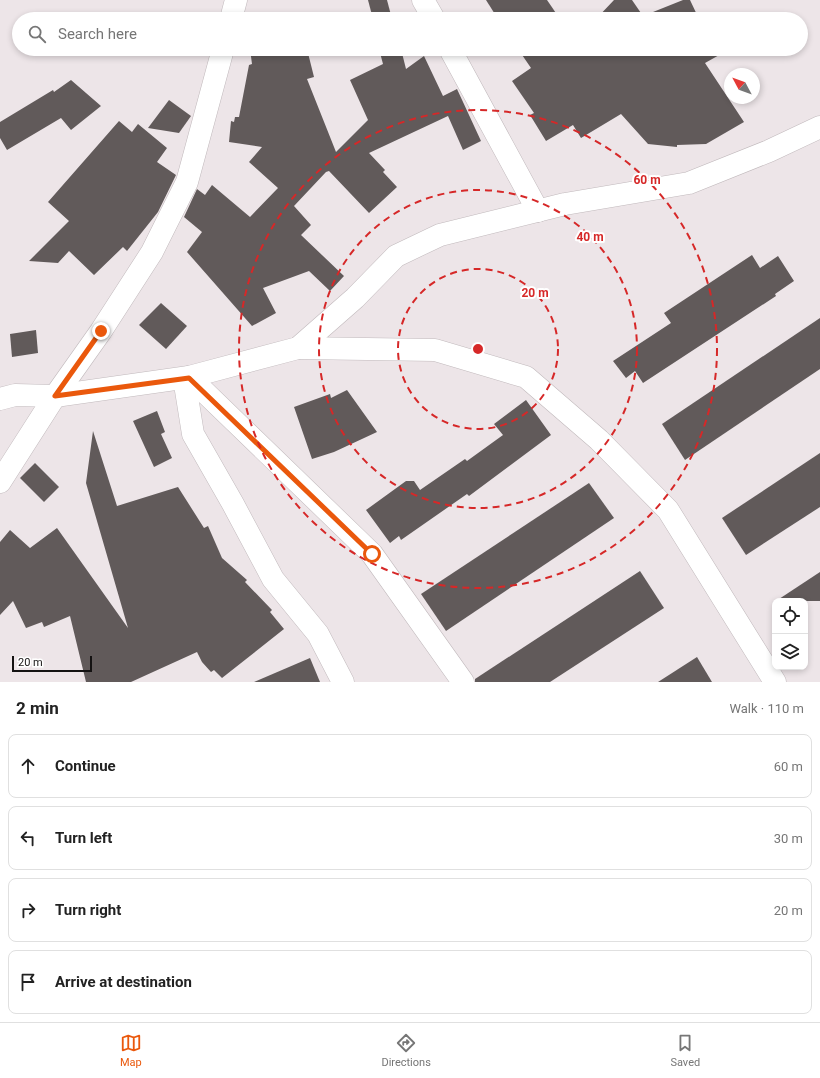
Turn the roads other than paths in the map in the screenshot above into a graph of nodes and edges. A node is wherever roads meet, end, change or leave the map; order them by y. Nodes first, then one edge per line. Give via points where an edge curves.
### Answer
1 (236, 0) edge
2 (423, 0) edge
3 (233, 12) edge
4 (430, 12) edge
5 (221, 56) edge
6 (454, 56) edge
7 (820, 127) edge
8 (538, 210) junction
9 (298, 348) junction
10 (186, 378) junction
11 (55, 396) junction
12 (0, 399) edge
13 (0, 482) edge
14 (343, 682) edge
15 (463, 682) edge
16 (775, 682) edge

1 - 3 street
2 - 4 street
5 - 11 street via 188,182 152,252
6 - 8 street
7 - 8 street via 769,152 688,183
8 - 9 street via 440,235 396,256 355,298
9 - 10 street
9 - 16 street via 435,350 526,378 599,440 668,510
10 - 11 street
10 - 14 street via 193,434 273,580 318,634
10 - 15 street via 372,554
11 - 12 street via 15,395
11 - 13 street

